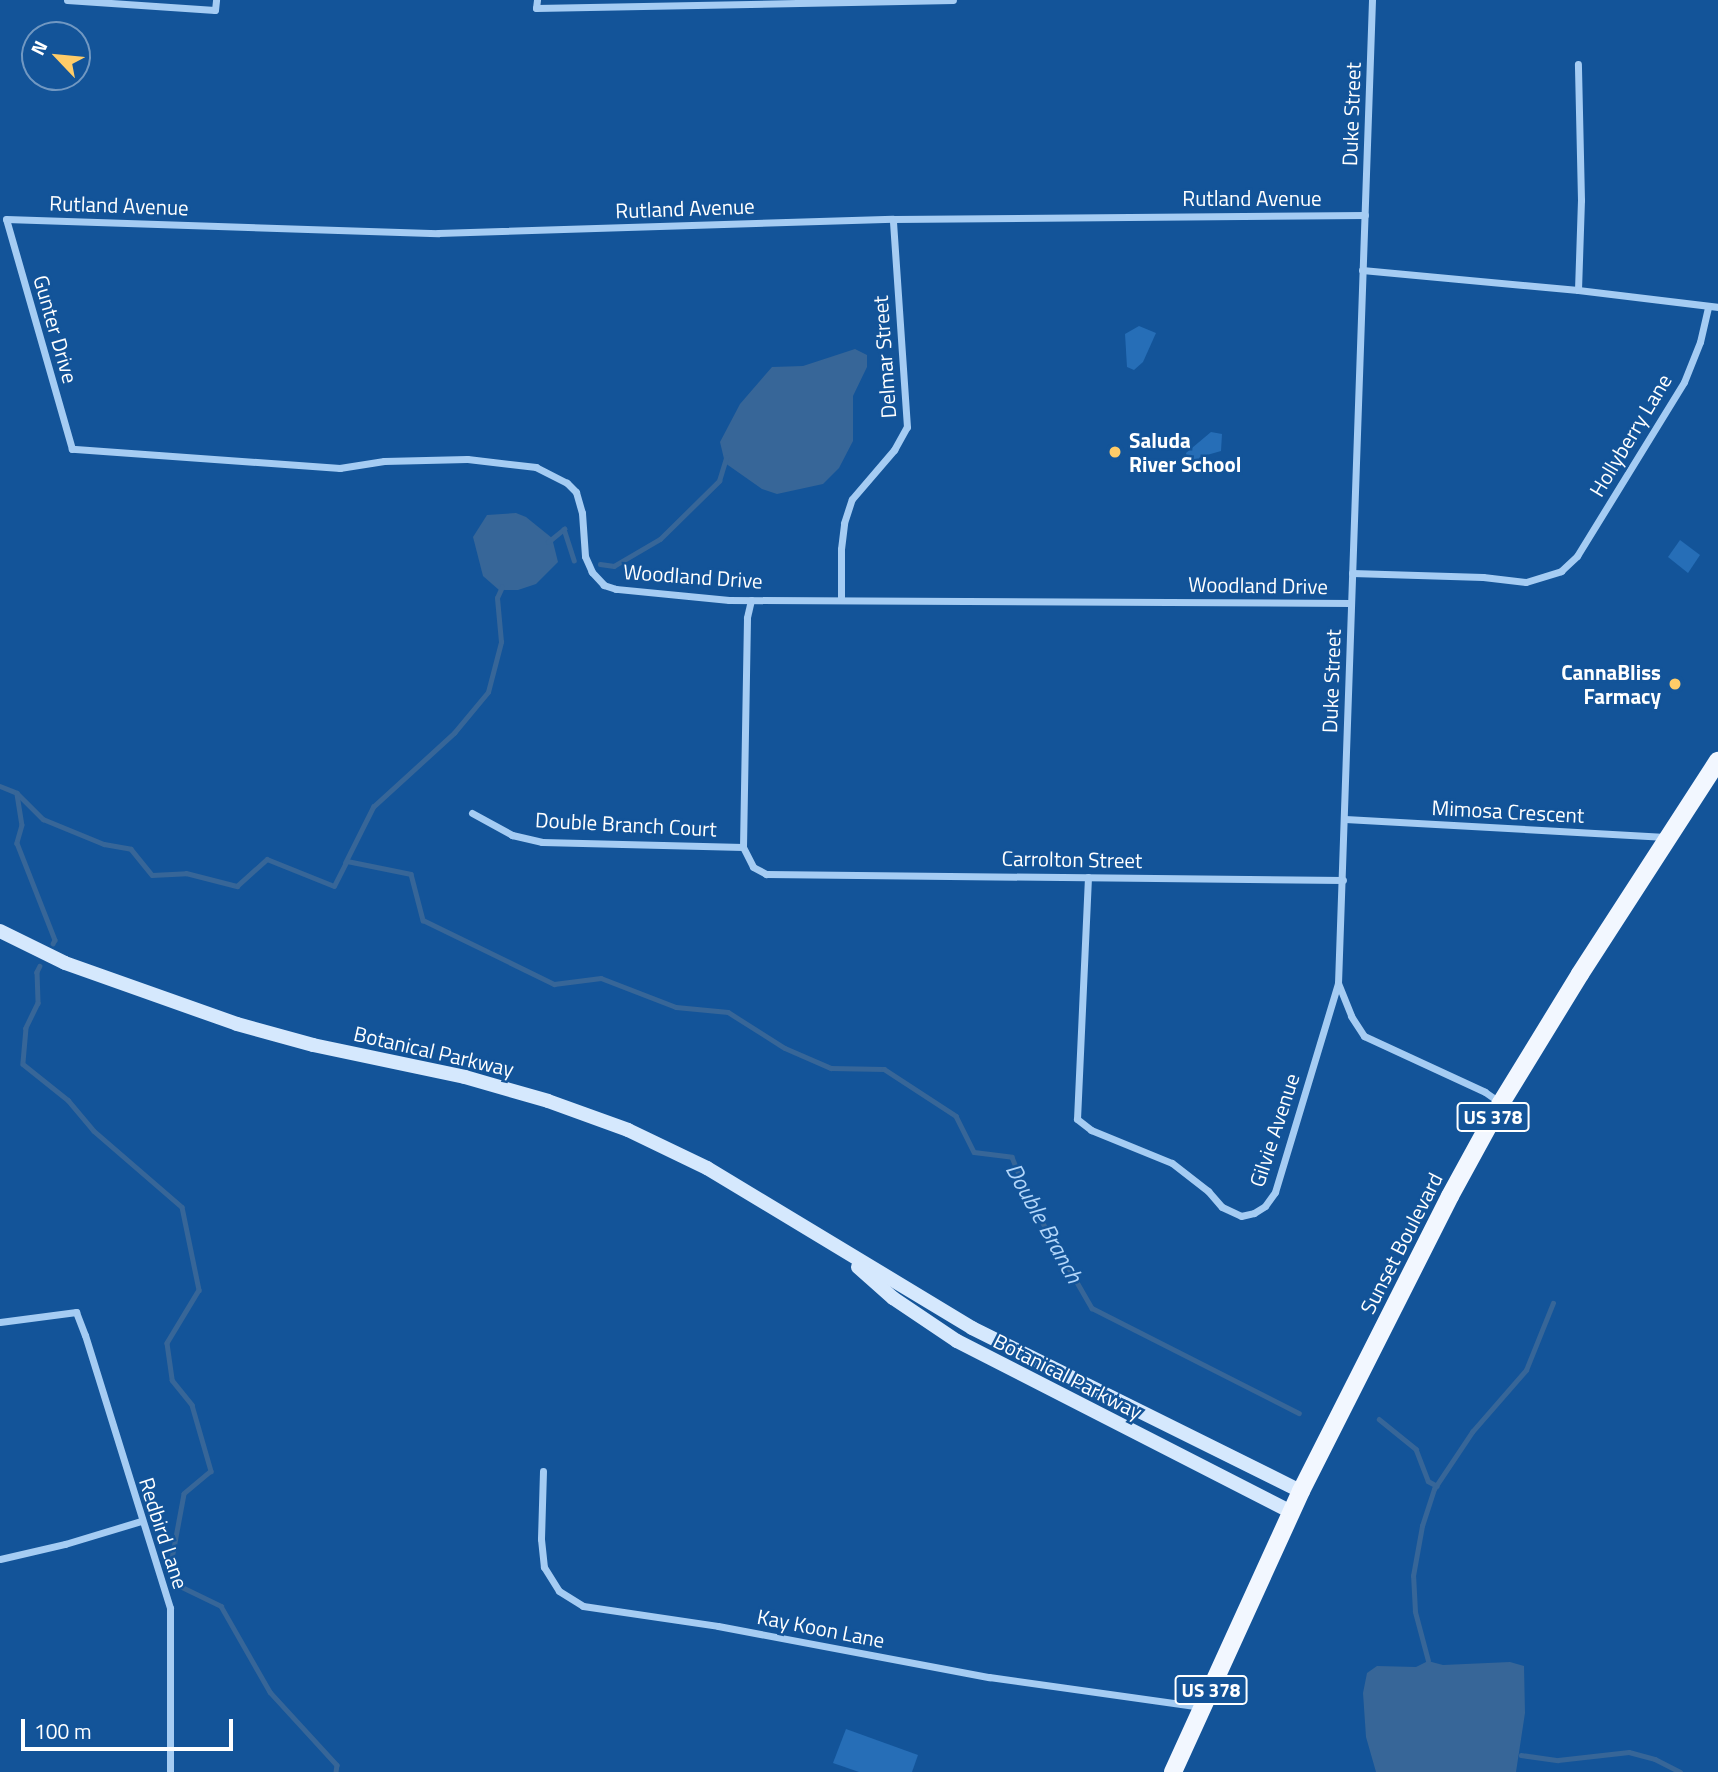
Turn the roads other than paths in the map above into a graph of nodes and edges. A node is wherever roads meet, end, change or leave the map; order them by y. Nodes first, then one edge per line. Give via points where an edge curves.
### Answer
1 (67, 0) edge
2 (216, 0) edge
3 (537, 0) edge
4 (953, 0) edge
5 (1372, 0) edge
6 (1578, 64) dead end
7 (1365, 215) junction
8 (6, 219) joint
9 (893, 219) junction
10 (1362, 270) junction
11 (1578, 290) junction
12 (1708, 306) junction
13 (1718, 307) edge
14 (72, 449) joint
15 (1561, 571) joint
16 (1352, 573) junction
17 (841, 599) junction
18 (751, 600) junction
19 (1351, 603) junction
20 (1718, 761) edge
21 (472, 813) dead end
22 (1345, 819) junction
23 (1669, 838) junction
24 (743, 847) junction
25 (1088, 877) junction
26 (1343, 880) junction
27 (0, 931) edge
28 (1338, 983) junction
29 (1501, 1103) junction
30 (842, 1252) junction
31 (0, 1322) edge
32 (543, 1471) dead end
33 (1301, 1491) junction
34 (1292, 1512) junction
35 (141, 1521) junction
36 (0, 1559) edge
37 (1203, 1707) junction
38 (170, 1772) edge
39 (1172, 1772) edge

1 - 2 street via 215,10
3 - 4 street via 536,8
5 - 7 street, Duke Street
6 - 11 street
7 - 9 street, Rutland Avenue
7 - 10 street, Duke Street
8 - 9 street, Rutland Avenue via 438,233
8 - 14 street, Gunter Drive
9 - 17 street, Delmar Street via 907,427 894,450 852,499 841,549
10 - 11 street
10 - 16 street, Duke Street
11 - 12 street
12 - 13 street
12 - 15 street, Hollyberry Lane via 1684,382 1577,556
14 - 18 street, Woodland Drive via 340,468 384,461 467,460 536,467 576,492 585,556 604,585
15 - 16 street, Woodland Drive via 1526,582
16 - 19 street, Duke Street
17 - 18 street, Woodland Drive
17 - 19 street, Woodland Drive
18 - 24 street
19 - 22 street, Duke Street
20 - 23 main road, Sunset Boulevard / US 378
21 - 24 street, Double Branch Court via 512,835 542,842
22 - 23 street, Mimosa Crescent
22 - 26 street, Duke Street
23 - 29 main road, Sunset Boulevard / US 378
24 - 25 street, Carrolton Street via 753,867 766,874
25 - 26 street, Carrolton Street
25 - 28 street, Gilvie Avenue via 1077,1119 1172,1163 1222,1207 1241,1216 1265,1206 1275,1192
26 - 28 street, Duke Street
27 - 30 street, Botanical Parkway via 65,963 237,1024 465,1077 628,1130 707,1167
28 - 29 street, Duke Street via 1364,1036
29 - 33 main road, Sunset Boulevard / US 378
30 - 33 street, Botanical Parkway via 972,1328
30 - 34 street, Botanical Parkway via 893,1298 957,1341
31 - 35 street, Redbird Lane via 76,1312
32 - 37 street, Kay Koon Lane via 544,1567 559,1591 583,1606 718,1626 989,1677
33 - 34 main road, Sunset Boulevard / US 378
34 - 37 main road, Sunset Boulevard / US 378
35 - 36 street
35 - 38 street, Redbird Lane via 170,1608
37 - 39 main road, Sunset Boulevard / US 378

